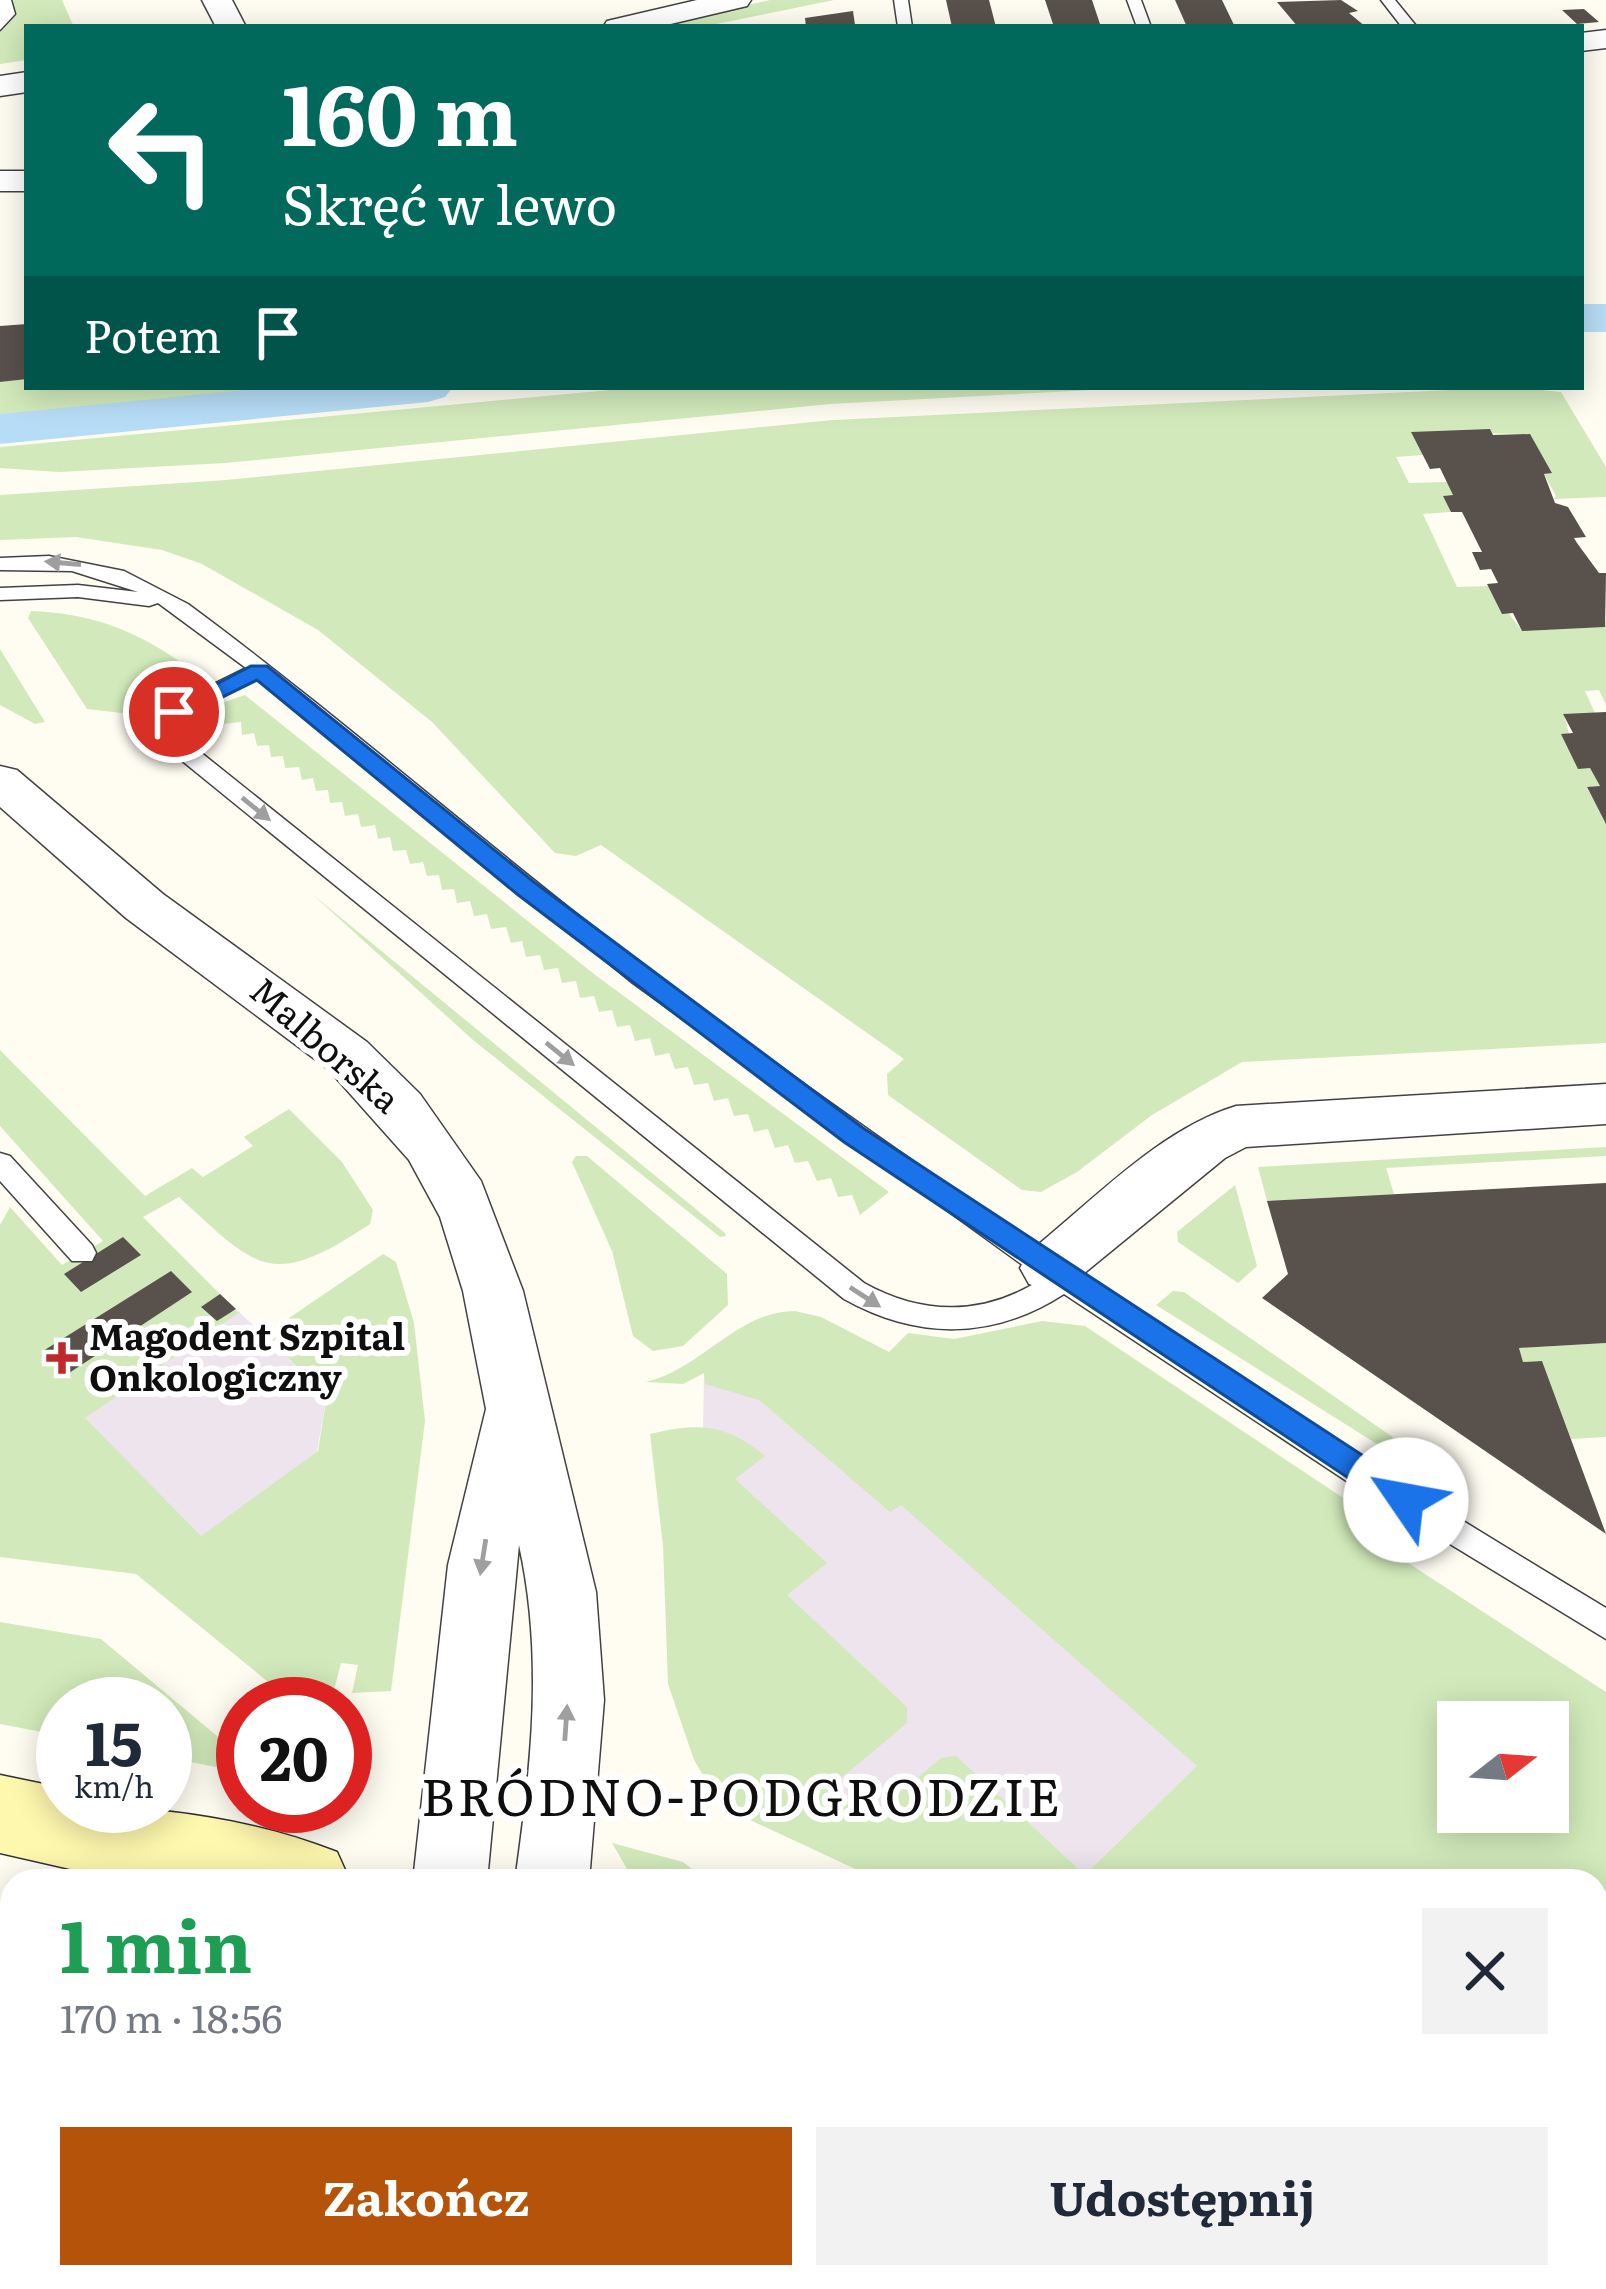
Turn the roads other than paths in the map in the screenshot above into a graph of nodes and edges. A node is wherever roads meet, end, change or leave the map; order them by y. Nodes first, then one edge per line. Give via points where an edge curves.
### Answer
1 (4, 0) edge
2 (736, 0) edge
3 (1388, 0) edge
4 (631, 24) edge
5 (1408, 24) edge
6 (0, 26) edge
7 (0, 563) edge
8 (0, 594) edge
9 (197, 620) junction
10 (259, 670) junction
11 (0, 781) edge
12 (1606, 1104) edge
13 (0, 1163) edge
14 (82, 1253) dead end
15 (1057, 1274) junction
16 (516, 1402) junction
17 (1606, 1625) edge
18 (0, 1814) edge
19 (252, 1869) edge
20 (450, 1869) edge
21 (553, 1869) edge

1 - 6 lane via 8,14
2 - 4 street
3 - 5 lane
9 -> 7 lane via 102,569
8 - 9 lane via 122,595
9 - 10 lane
10 - 15 lane via 674,1002
10 -> 15 lane via 171,714 162,733 854,1291 900,1316 958,1321 1012,1309
11 - 16 street, Malborska via 398,1105 442,1162 476,1228 500,1304
12 - 15 street via 1236,1127 1205,1143
13 - 14 lane
15 - 17 lane
16 -> 20 street, Malborska via 481,1565
21 -> 16 street, Malborska via 568,1643
18 - 19 street

